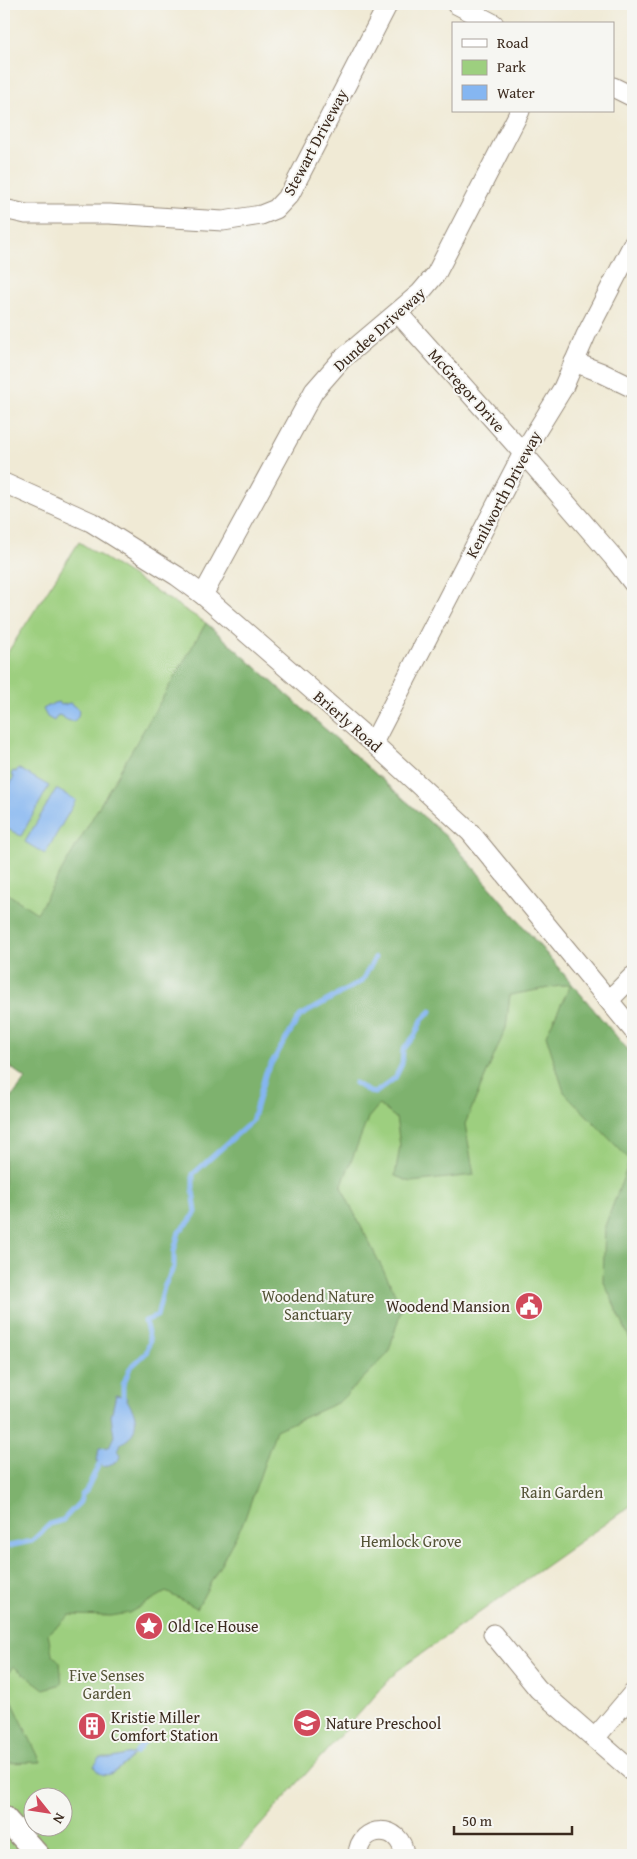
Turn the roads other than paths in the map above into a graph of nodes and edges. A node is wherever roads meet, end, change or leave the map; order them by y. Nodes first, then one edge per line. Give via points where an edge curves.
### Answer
1 (388, 4) edge
2 (456, 4) edge
3 (490, 22) edge
4 (614, 88) edge
5 (633, 97) edge
6 (519, 112) edge
7 (4, 209) edge
8 (633, 244) edge
9 (398, 313) junction
10 (574, 362) junction
11 (633, 388) edge
12 (523, 453) junction
13 (4, 483) edge
14 (633, 583) edge
15 (203, 595) junction
16 (373, 743) junction
17 (633, 976) edge
18 (609, 1000) junction
19 (633, 1030) edge
20 (492, 1634) dead end
21 (633, 1693) edge
22 (595, 1738) junction
23 (633, 1772) edge
24 (4, 1817) edge
25 (38, 1855) edge
26 (358, 1855) edge
27 (404, 1855) edge

1 - 7 street, Stewart Driveway via 290,194 276,209 261,215 223,220 109,214 26,214
2 - 3 street
4 - 5 street
6 - 9 street, Dundee Driveway via 436,274
8 - 10 street, Kenilworth Driveway
9 - 12 street, McGregor Drive
9 - 15 street, Dundee Driveway via 342,359 314,391
10 - 11 street
10 - 12 street, Kenilworth Driveway via 563,388
12 - 14 street, McGregor Drive
12 - 16 street, Kenilworth Driveway
13 - 15 street, Brierly Road via 91,522
15 - 16 street, Brierly Road
16 - 18 street, Brierly Road via 470,832
17 - 18 street
18 - 19 street, Brierly Road
20 - 22 street via 538,1689
21 - 22 street
22 - 23 street
24 - 25 street
26 - 27 street via 366,1836 380,1831 399,1840

